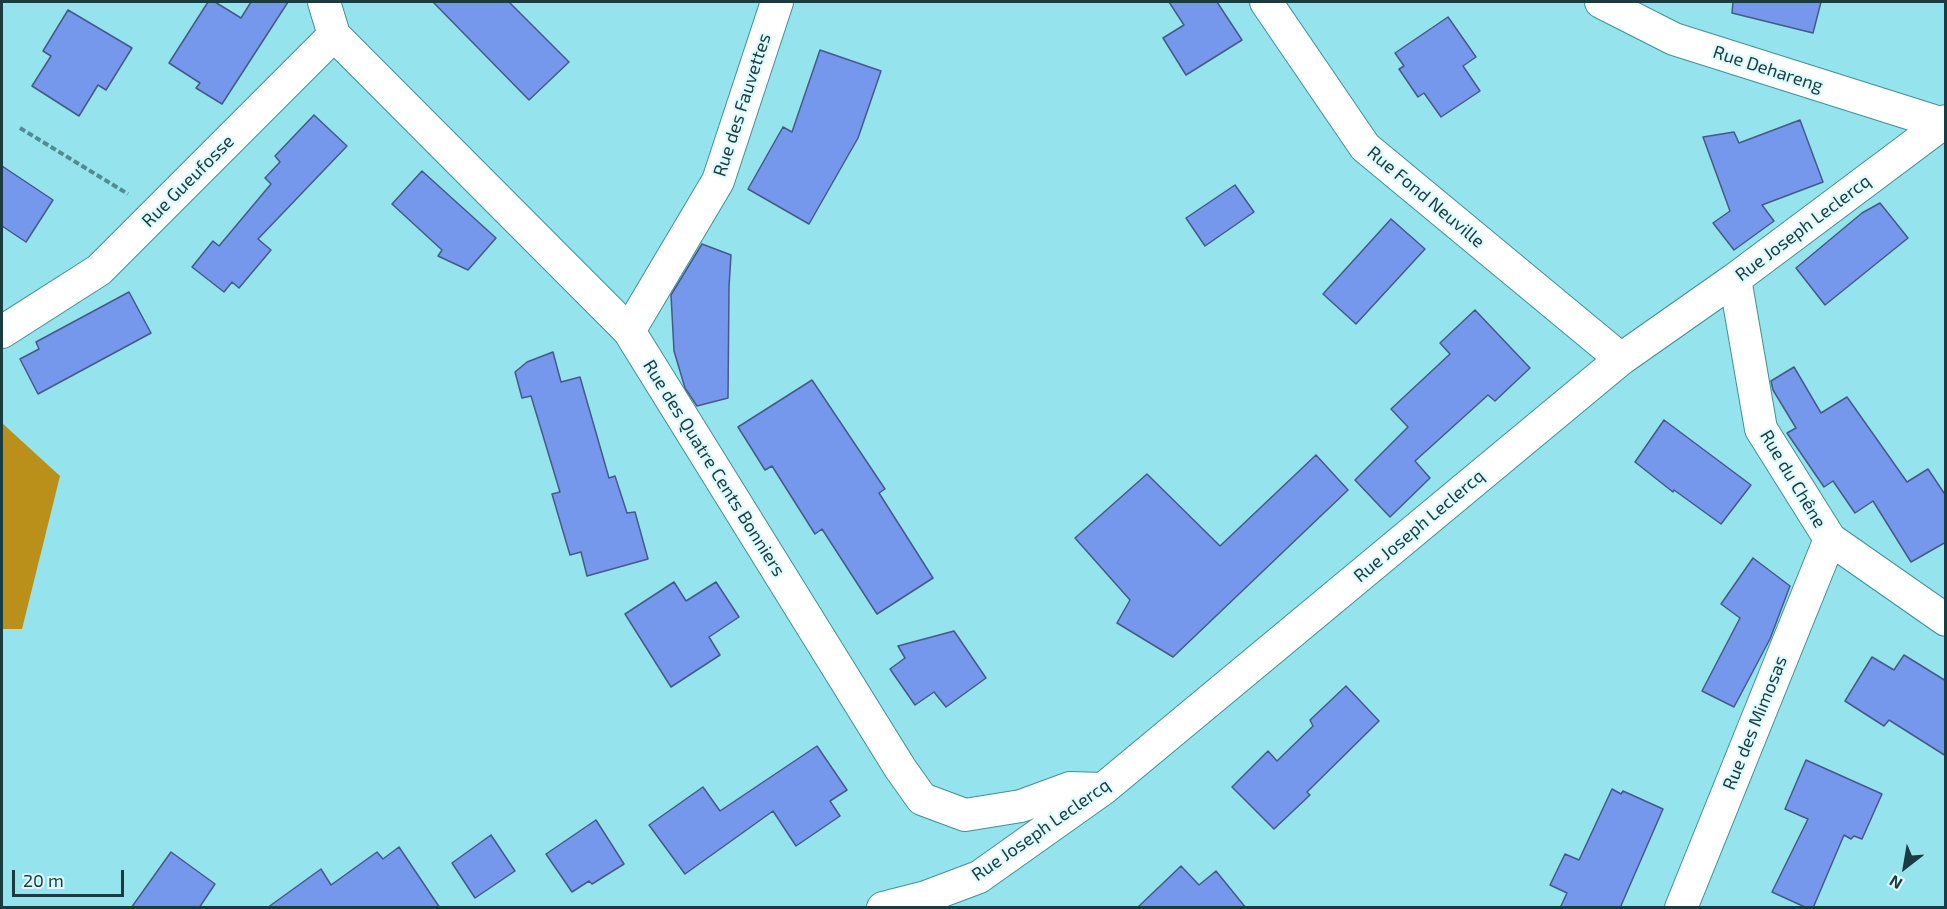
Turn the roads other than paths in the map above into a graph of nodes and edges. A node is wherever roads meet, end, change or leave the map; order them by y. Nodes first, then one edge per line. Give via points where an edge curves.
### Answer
1 (324, 2) edge
2 (777, 2) edge
3 (1266, 2) edge
4 (1601, 2) edge
5 (334, 35) junction
6 (1943, 122) edge
7 (1735, 279) junction
8 (629, 331) junction
9 (2, 332) edge
10 (1621, 359) junction
11 (1830, 539) junction
12 (1946, 620) edge
13 (1103, 789) junction
14 (883, 908) edge
15 (1681, 908) edge

1 - 5 street
2 - 8 street, Rue des Fauvettes via 718,182
3 - 10 street, Rue Fond Neuville via 1365,147
4 - 6 street, Rue Dehareng via 1674,39
5 - 8 street, Rue des Quatre Cents Bonniers
5 - 9 street, Rue Gueufosse via 99,270
6 - 7 street, Rue Joseph Leclercq
7 - 10 street, Rue Joseph Leclercq
7 - 11 street, Rue du Chêne via 1761,429
8 - 13 street, Rue des Quatre Cents Bonniers via 922,799 964,815 1021,806 1070,788
10 - 13 street, Rue Joseph Leclercq
11 - 12 street, Rue du Chêne
11 - 15 street, Rue des Mimosas
13 - 14 street, Rue Joseph Leclercq via 979,877

